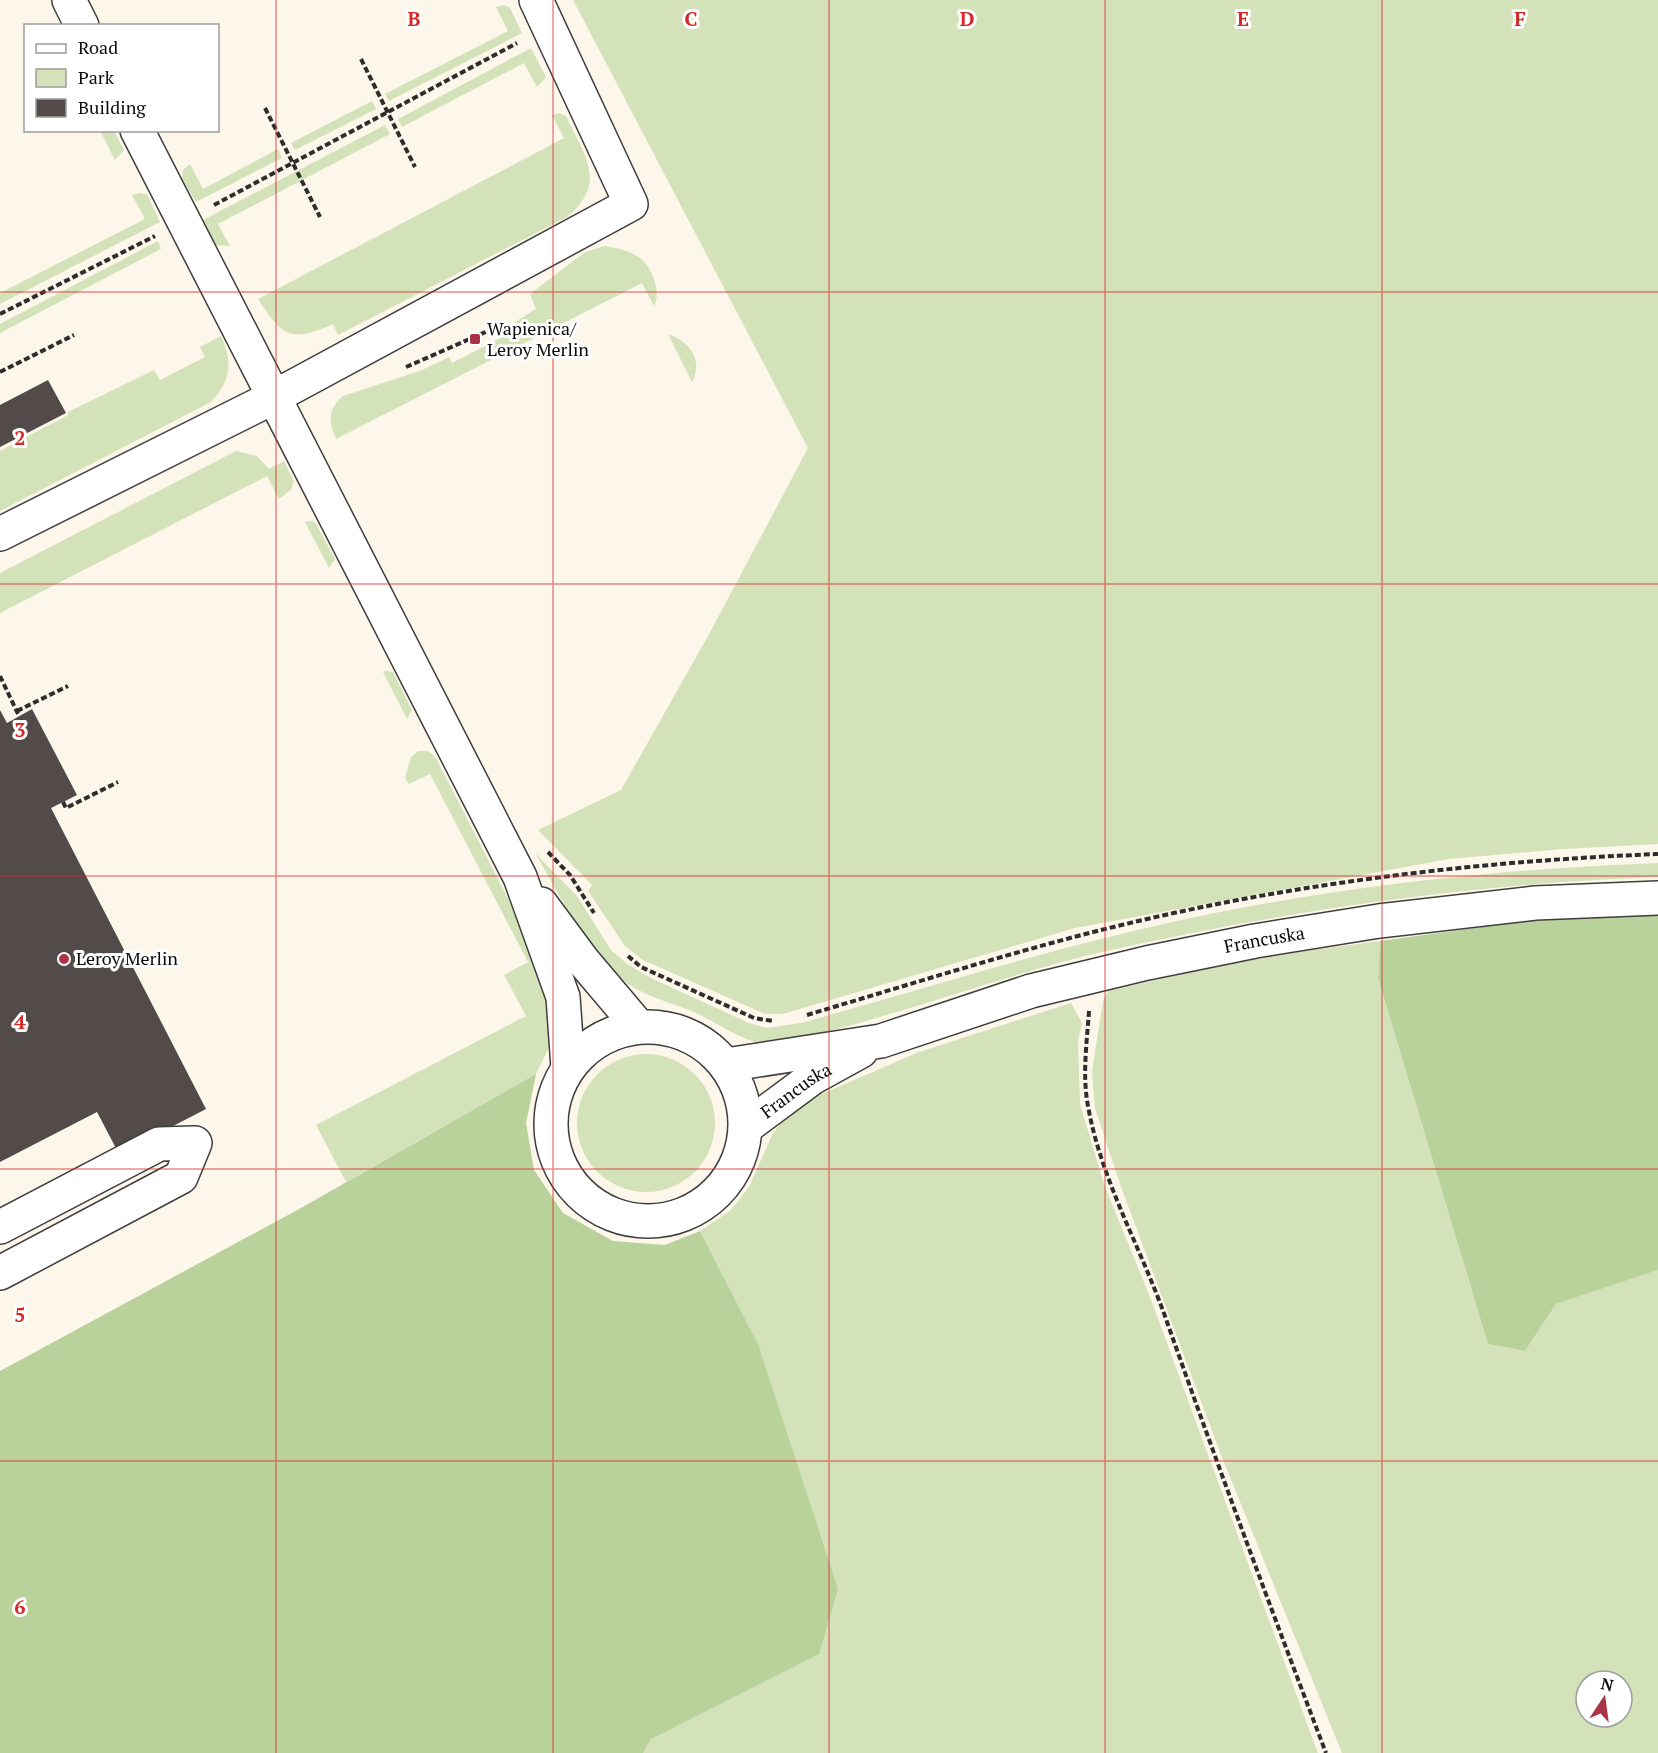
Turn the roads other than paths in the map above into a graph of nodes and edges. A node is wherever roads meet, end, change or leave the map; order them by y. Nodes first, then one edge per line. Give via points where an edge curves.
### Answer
1 (69, 0) edge
2 (542, 13) edge
3 (81, 24) edge
4 (138, 132) edge
5 (274, 397) junction
6 (0, 534) edge
7 (520, 877) junction
8 (1658, 897) edge
9 (639, 1027) junction
10 (881, 1041) junction
11 (726, 1065) junction
12 (568, 1068) junction
13 (746, 1127) junction
14 (0, 1227) edge
15 (0, 1273) edge

1 - 3 street
2 - 5 street via 631,204
4 - 5 street
5 - 6 street
5 - 7 street
7 - 9 street
7 - 12 street via 563,997
8 - 10 street, Francuska via 1535,903 1379,921 1244,943 1031,991
9 - 11 street via 672,1030 702,1043
9 - 12 street via 612,1033 587,1048
10 - 11 street, Francuska
10 - 13 street, Francuska via 812,1078
11 - 13 street via 741,1095
12 - 13 street via 554,1097 550,1130 558,1162 576,1190 602,1210 633,1221 666,1220 697,1209 722,1187 734,1169
14 - 15 street via 159,1144 195,1143 181,1177

